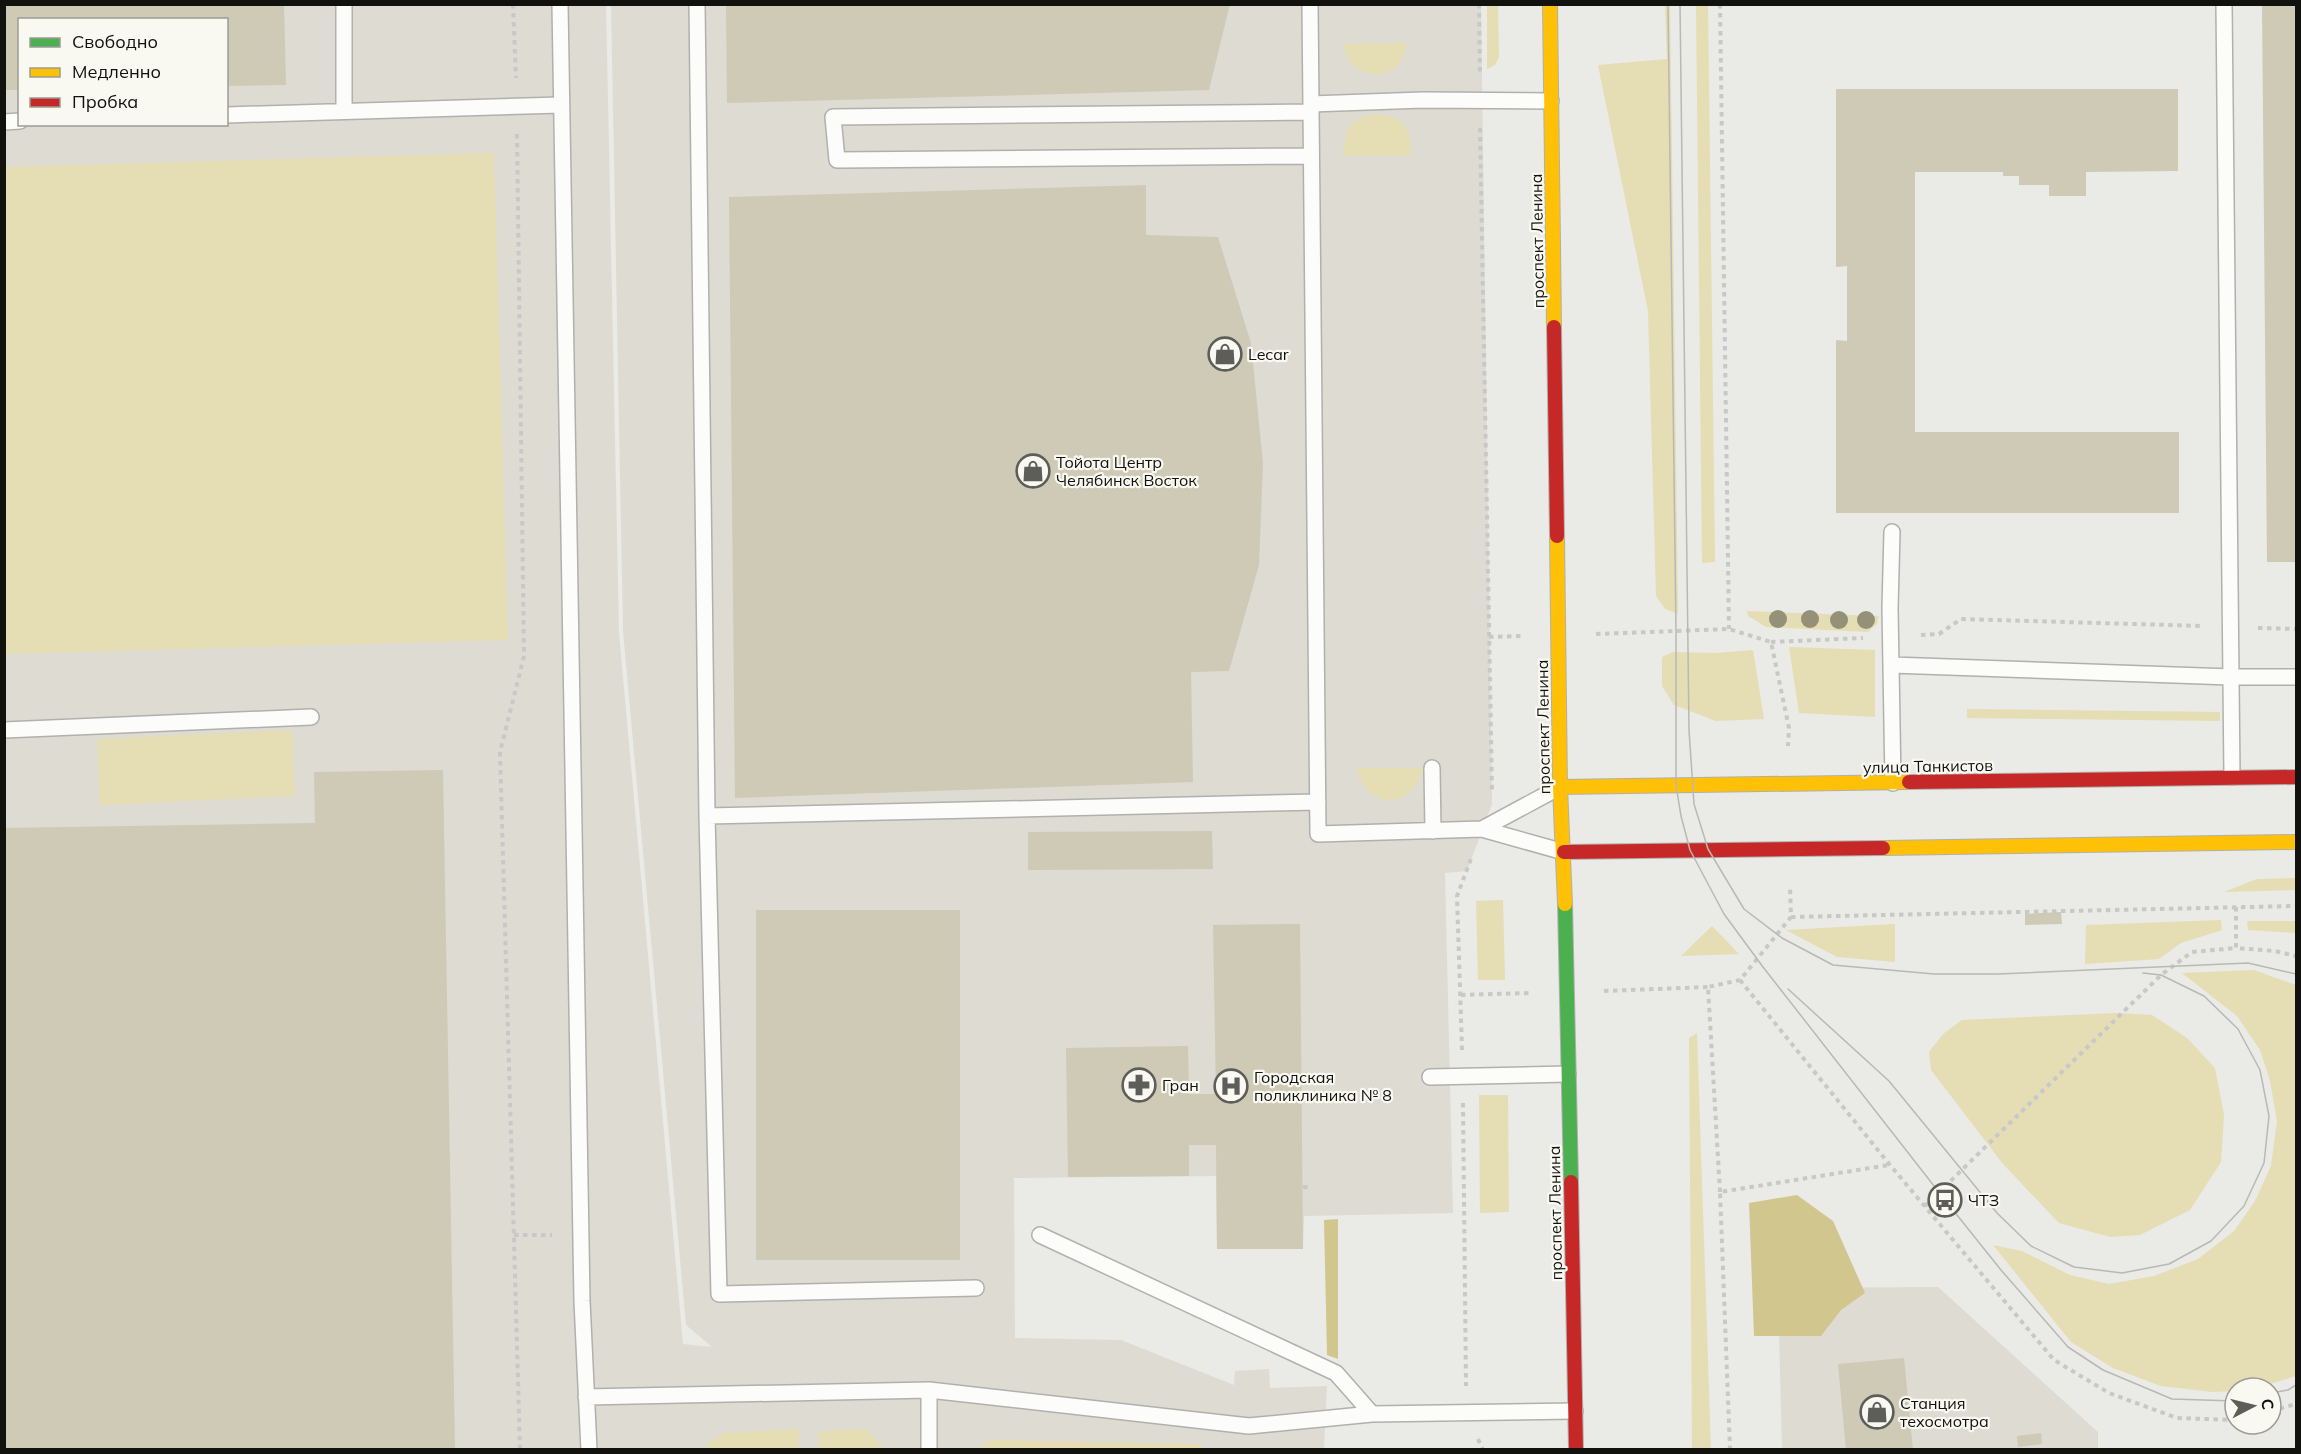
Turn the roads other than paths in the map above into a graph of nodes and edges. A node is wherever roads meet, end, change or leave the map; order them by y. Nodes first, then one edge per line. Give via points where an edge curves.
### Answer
1 (344, 4) edge
2 (560, 4) edge
3 (697, 4) edge
4 (1310, 4) edge
5 (1550, 4) edge
6 (2224, 4) edge
7 (1551, 101) junction
8 (561, 105) junction
9 (1311, 108) junction
10 (345, 111) junction
11 (228, 115) edge
12 (1311, 156) junction
13 (1892, 532) dead end
14 (1892, 665) junction
15 (2231, 677) junction
16 (2296, 677) edge
17 (311, 717) dead end
18 (4, 730) edge
19 (1432, 768) dead end
20 (2232, 777) junction
21 (2296, 777) edge
22 (1893, 783) junction
23 (1560, 787) junction
24 (1318, 802) junction
25 (707, 816) junction
26 (1482, 829) junction
27 (1433, 831) junction
28 (2296, 842) edge
29 (1564, 852) junction
30 (1568, 1074) junction
31 (1430, 1077) dead end
32 (1040, 1235) dead end
33 (976, 1288) dead end
34 (929, 1390) junction
35 (586, 1398) junction
36 (1575, 1411) junction
37 (1372, 1414) junction
38 (589, 1449) edge
39 (929, 1449) edge
40 (1576, 1449) edge

1 - 10 lane
2 - 8 lane
3 - 25 lane
4 - 9 lane
5 - 7 main road, проспект Ленина
6 - 15 lane
7 - 9 lane
7 - 23 main road, проспект Ленина
8 - 10 lane
8 - 35 lane
9 - 12 lane
9 - 12 lane via 833,117 837,160
10 - 11 lane
12 - 24 lane
13 - 14 lane
14 - 15 lane
14 - 22 lane
15 - 16 lane
15 - 20 lane
17 - 18 lane
19 - 27 lane
20 - 21 main road, улица Танкистов
20 - 22 main road, улица Танкистов
22 - 23 main road, улица Танкистов
23 - 26 lane
23 - 29 main road, проспект Ленина
24 - 25 lane
24 - 27 lane via 1318,834
25 - 33 lane via 719,1294
26 - 27 lane
26 - 29 lane
28 - 29 main road
29 - 30 main road, проспект Ленина
30 - 31 lane
30 - 36 main road, проспект Ленина
32 - 37 lane via 1336,1374
34 - 35 lane
34 - 37 lane via 1249,1426
34 - 39 lane
35 - 38 lane
36 - 37 lane
36 - 40 main road, проспект Ленина

